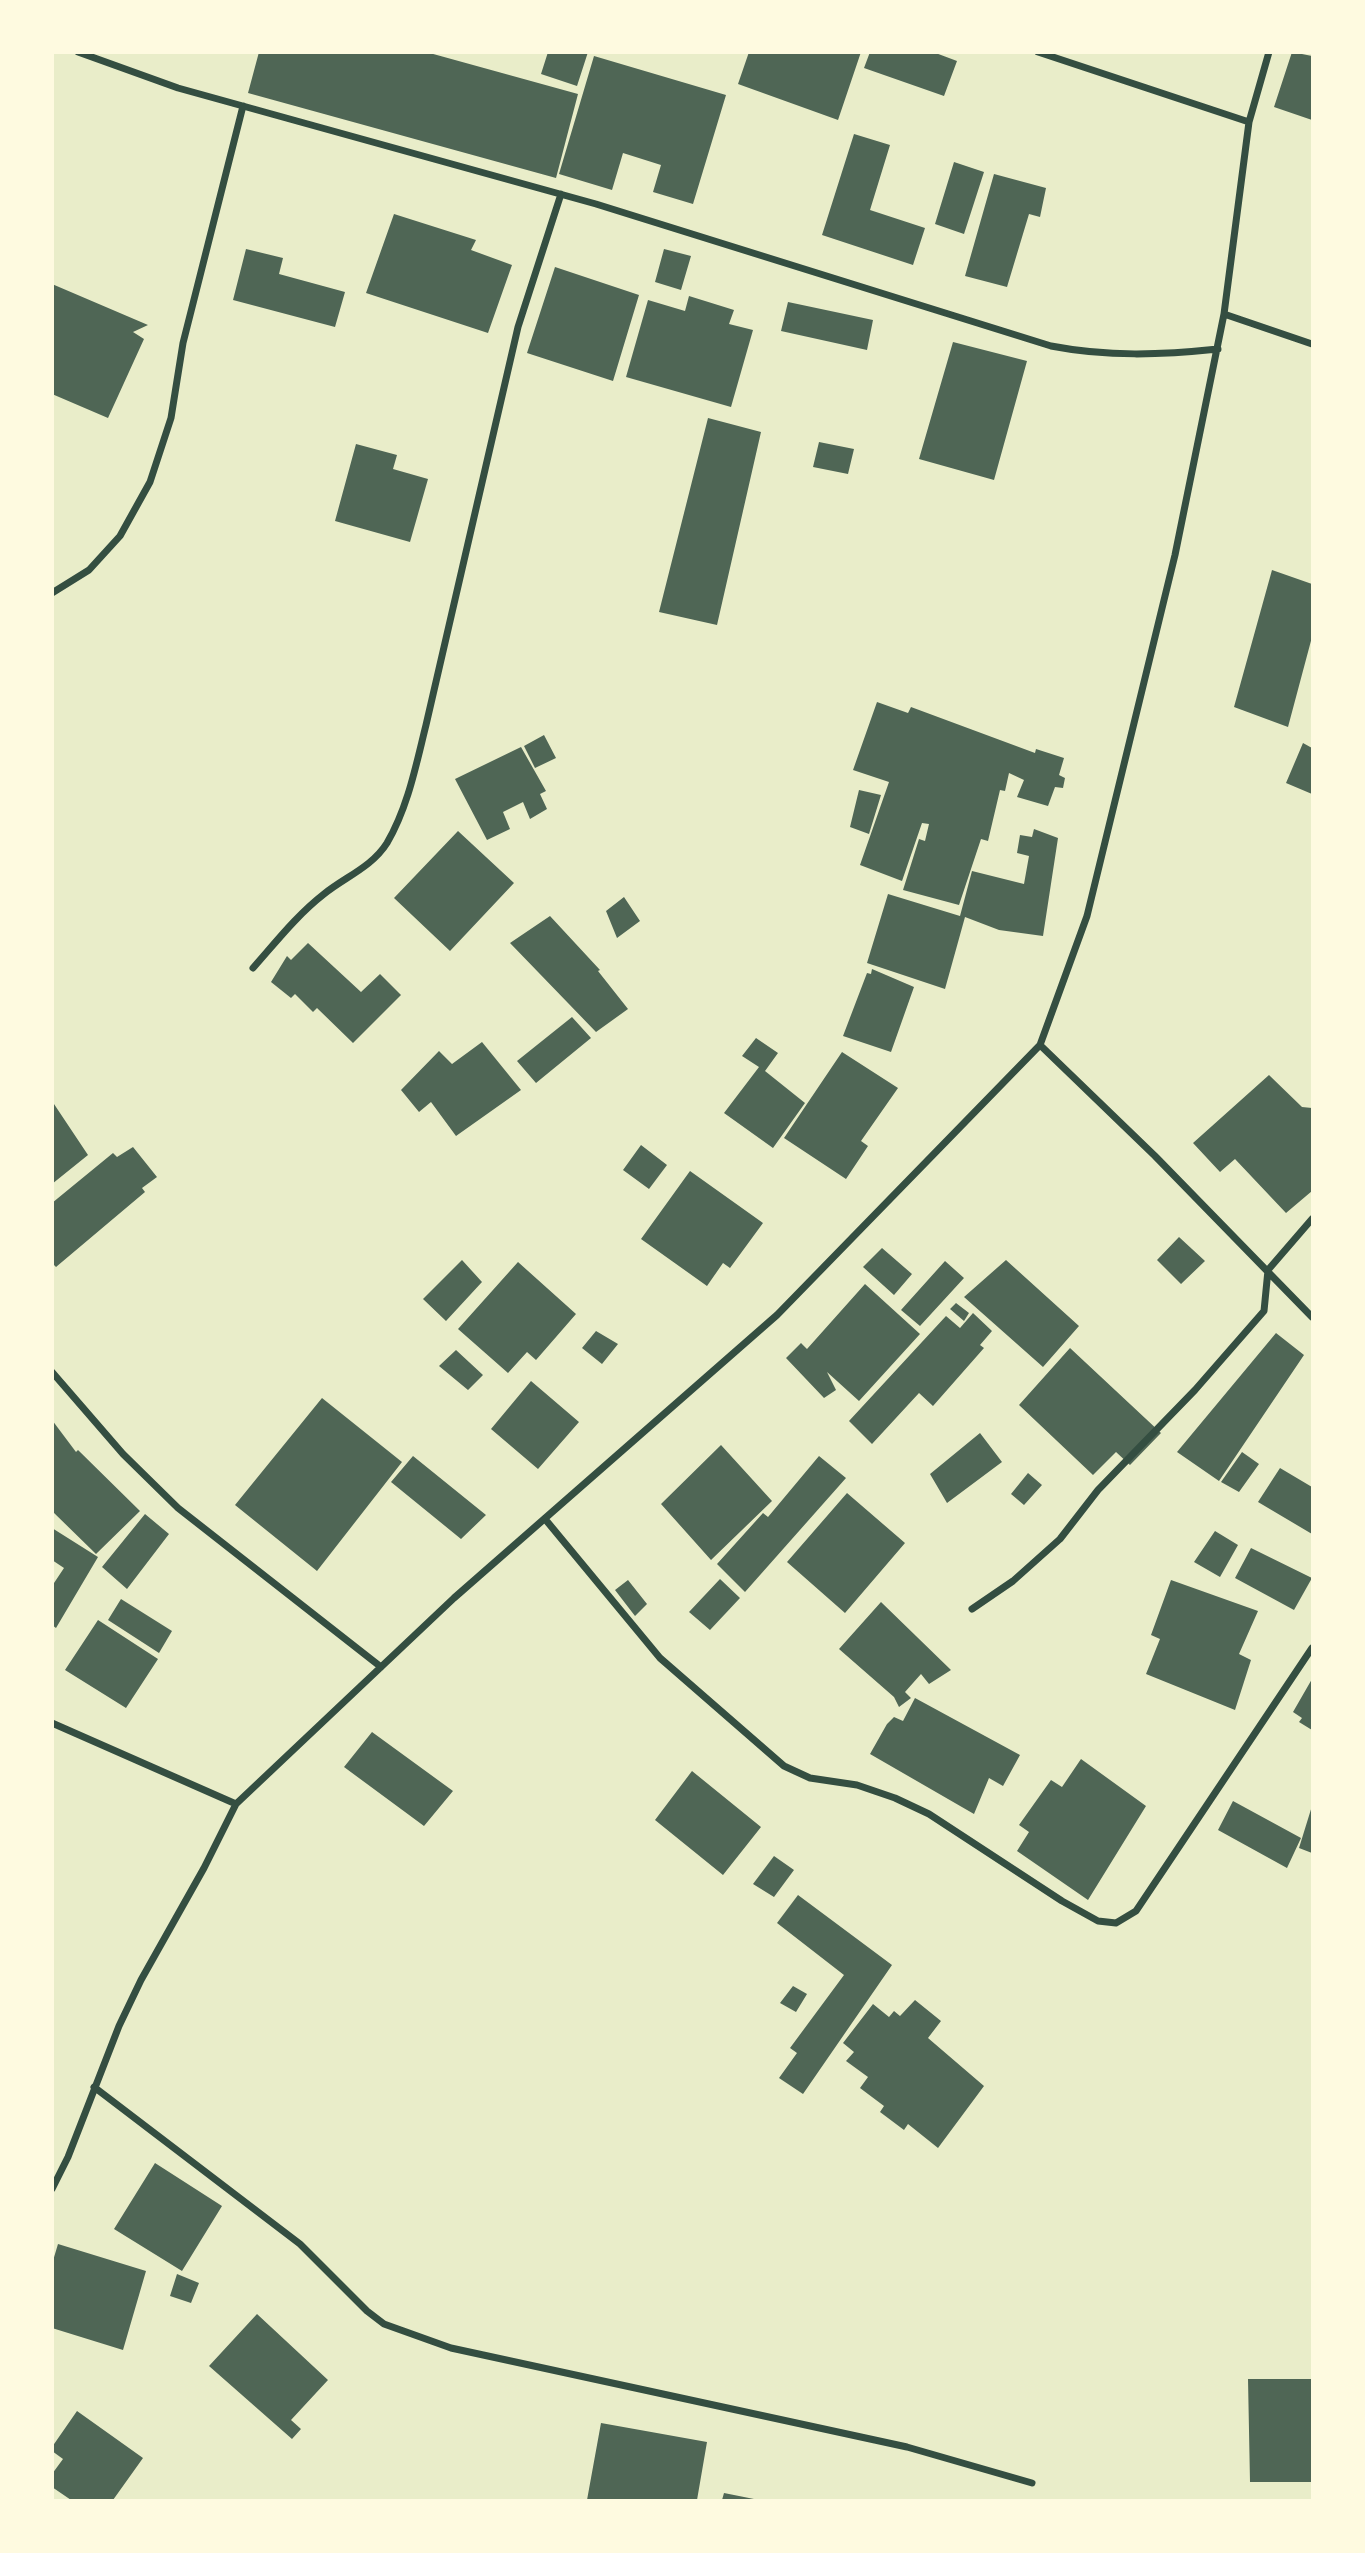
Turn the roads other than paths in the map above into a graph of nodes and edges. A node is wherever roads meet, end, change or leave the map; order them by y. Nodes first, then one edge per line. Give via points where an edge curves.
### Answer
1 (78, 52) edge
2 (1038, 52) edge
3 (1269, 52) edge
4 (243, 106) junction
5 (1248, 122) junction
6 (561, 194) junction
7 (1224, 314) junction
8 (1312, 344) edge
9 (1218, 349) junction
10 (52, 593) edge
11 (253, 968) dead end
12 (1040, 1045) junction
13 (1312, 1219) edge
14 (1268, 1270) junction
15 (1312, 1317) edge
16 (52, 1372) edge
17 (545, 1519) junction
18 (972, 1609) dead end
19 (1312, 1648) edge
20 (381, 1667) junction
21 (52, 1723) edge
22 (236, 1804) junction
23 (94, 2087) junction
24 (52, 2189) edge
25 (1032, 2483) dead end

1 - 4 street
2 - 5 street
3 - 5 street
4 - 6 street
4 - 10 street via 183,343 171,418 150,482 121,536 89,570
5 - 7 street
6 - 9 street via 1051,346 1116,355
6 - 11 street via 518,327 426,725 399,818 385,845 358,873 302,913
7 - 8 street
7 - 9 street
9 - 12 street via 1175,555 1087,916
12 - 14 street
12 - 17 street via 777,1315
13 - 14 street
14 - 15 street
14 - 18 street via 1264,1311 1098,1490 1060,1539 1013,1581
16 - 20 street via 123,1454 178,1508
17 - 19 street via 660,1658 784,1766 810,1778 857,1785 929,1814 1098,1921 1116,1923 1136,1911
17 - 20 street
20 - 22 street
21 - 22 street
22 - 23 street via 142,1980
23 - 24 street
23 - 25 street via 300,2244 384,2324 451,2348 907,2446

